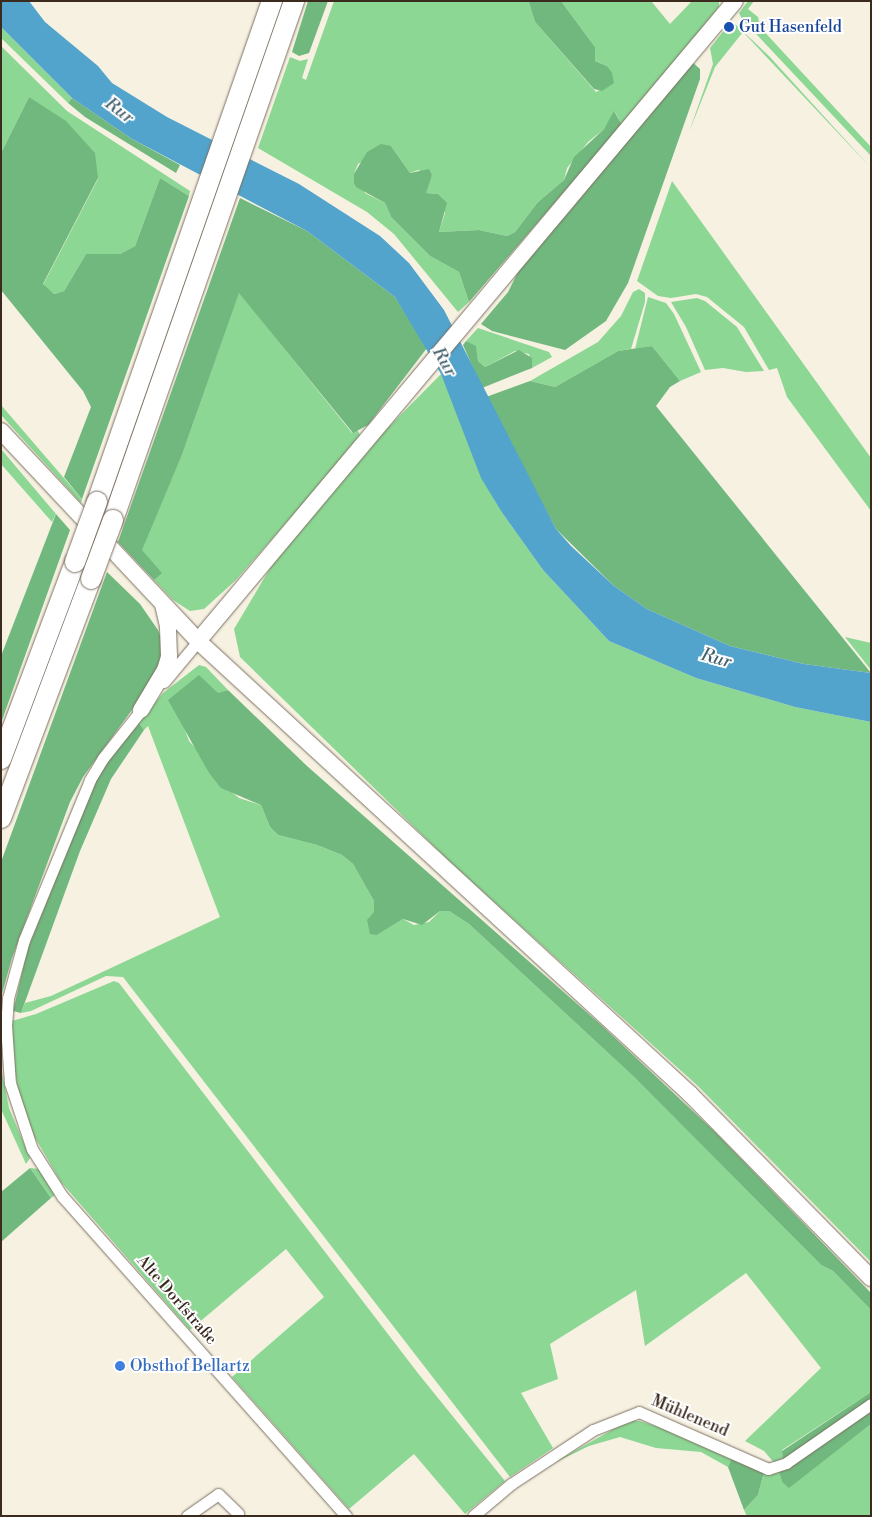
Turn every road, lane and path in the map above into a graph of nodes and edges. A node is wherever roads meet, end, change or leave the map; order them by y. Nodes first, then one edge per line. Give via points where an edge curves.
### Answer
1 (735, 1) edge
2 (271, 4) edge
3 (291, 9) edge
4 (1, 431) edge
5 (163, 606) junction
6 (198, 641) junction
7 (141, 710) junction
8 (1, 759) edge
9 (1, 818) edge
10 (871, 1278) edge
11 (871, 1404) edge
12 (238, 1513) dead end
13 (187, 1516) edge
14 (346, 1516) edge
15 (473, 1516) edge

1 - 6 main road
2 - 8 highway, bridge via 97,502
3 - 9 highway, bridge via 113,520
4 - 5 main road
5 - 6 main road
5 - 7 main road via 168,626 169,657 165,670
6 - 7 street, Alte Dorfstraße
6 - 10 main road via 690,1094
7 - 14 street, Alte Dorfstraße via 103,758 83,796 24,940 8,998 7,1056 17,1110 32,1149 62,1196
11 - 15 street, Mühlenend via 786,1463 768,1469 639,1412 593,1430 511,1484
12 - 13 street via 218,1494

